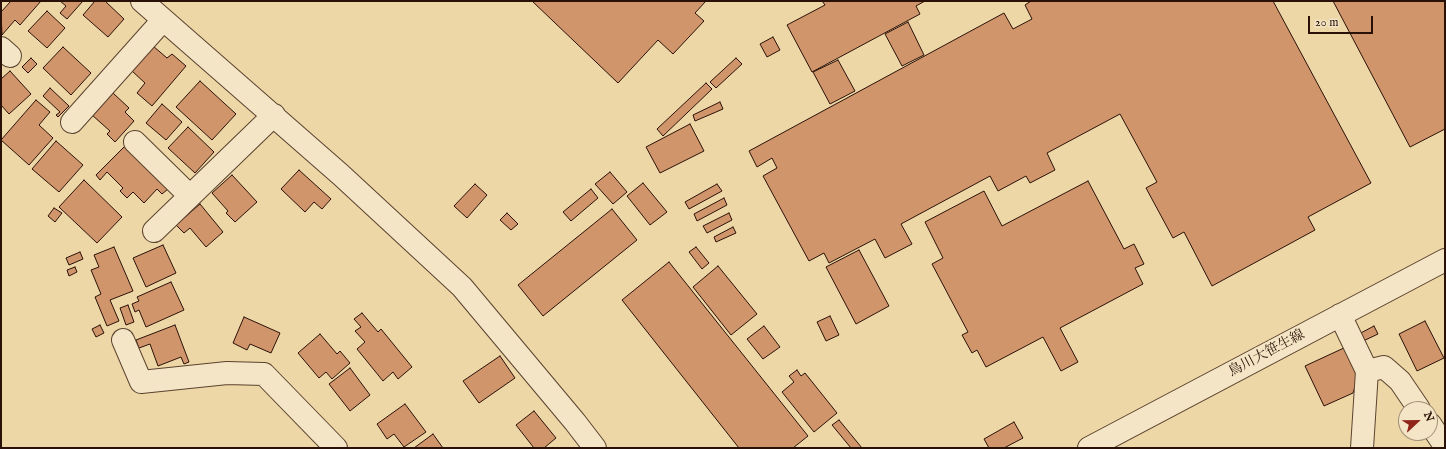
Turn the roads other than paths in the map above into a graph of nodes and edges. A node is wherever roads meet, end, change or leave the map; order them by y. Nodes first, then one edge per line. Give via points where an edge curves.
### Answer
1 (142, 1) edge
2 (163, 20) junction
3 (274, 115) junction
4 (72, 122) dead end
5 (135, 142) dead end
6 (190, 196) junction
7 (154, 232) dead end
8 (1445, 260) edge
9 (1340, 315) junction
10 (123, 340) dead end
11 (1367, 370) junction
12 (1414, 401) edge
13 (1438, 436) edge
14 (1445, 446) edge
15 (336, 448) edge
16 (596, 448) edge
17 (1089, 448) edge
18 (1362, 448) edge

1 - 2 street
2 - 3 street
2 - 4 street
3 - 6 street
3 - 16 street via 462,287
5 - 6 street
6 - 7 street
8 - 9 street, 鳥川大笹生線
9 - 11 street
9 - 17 street, 鳥川大笹生線
10 - 15 street via 141,382 227,373 264,374
11 - 12 street via 1384,367 1400,381
11 - 18 street
13 - 14 street

